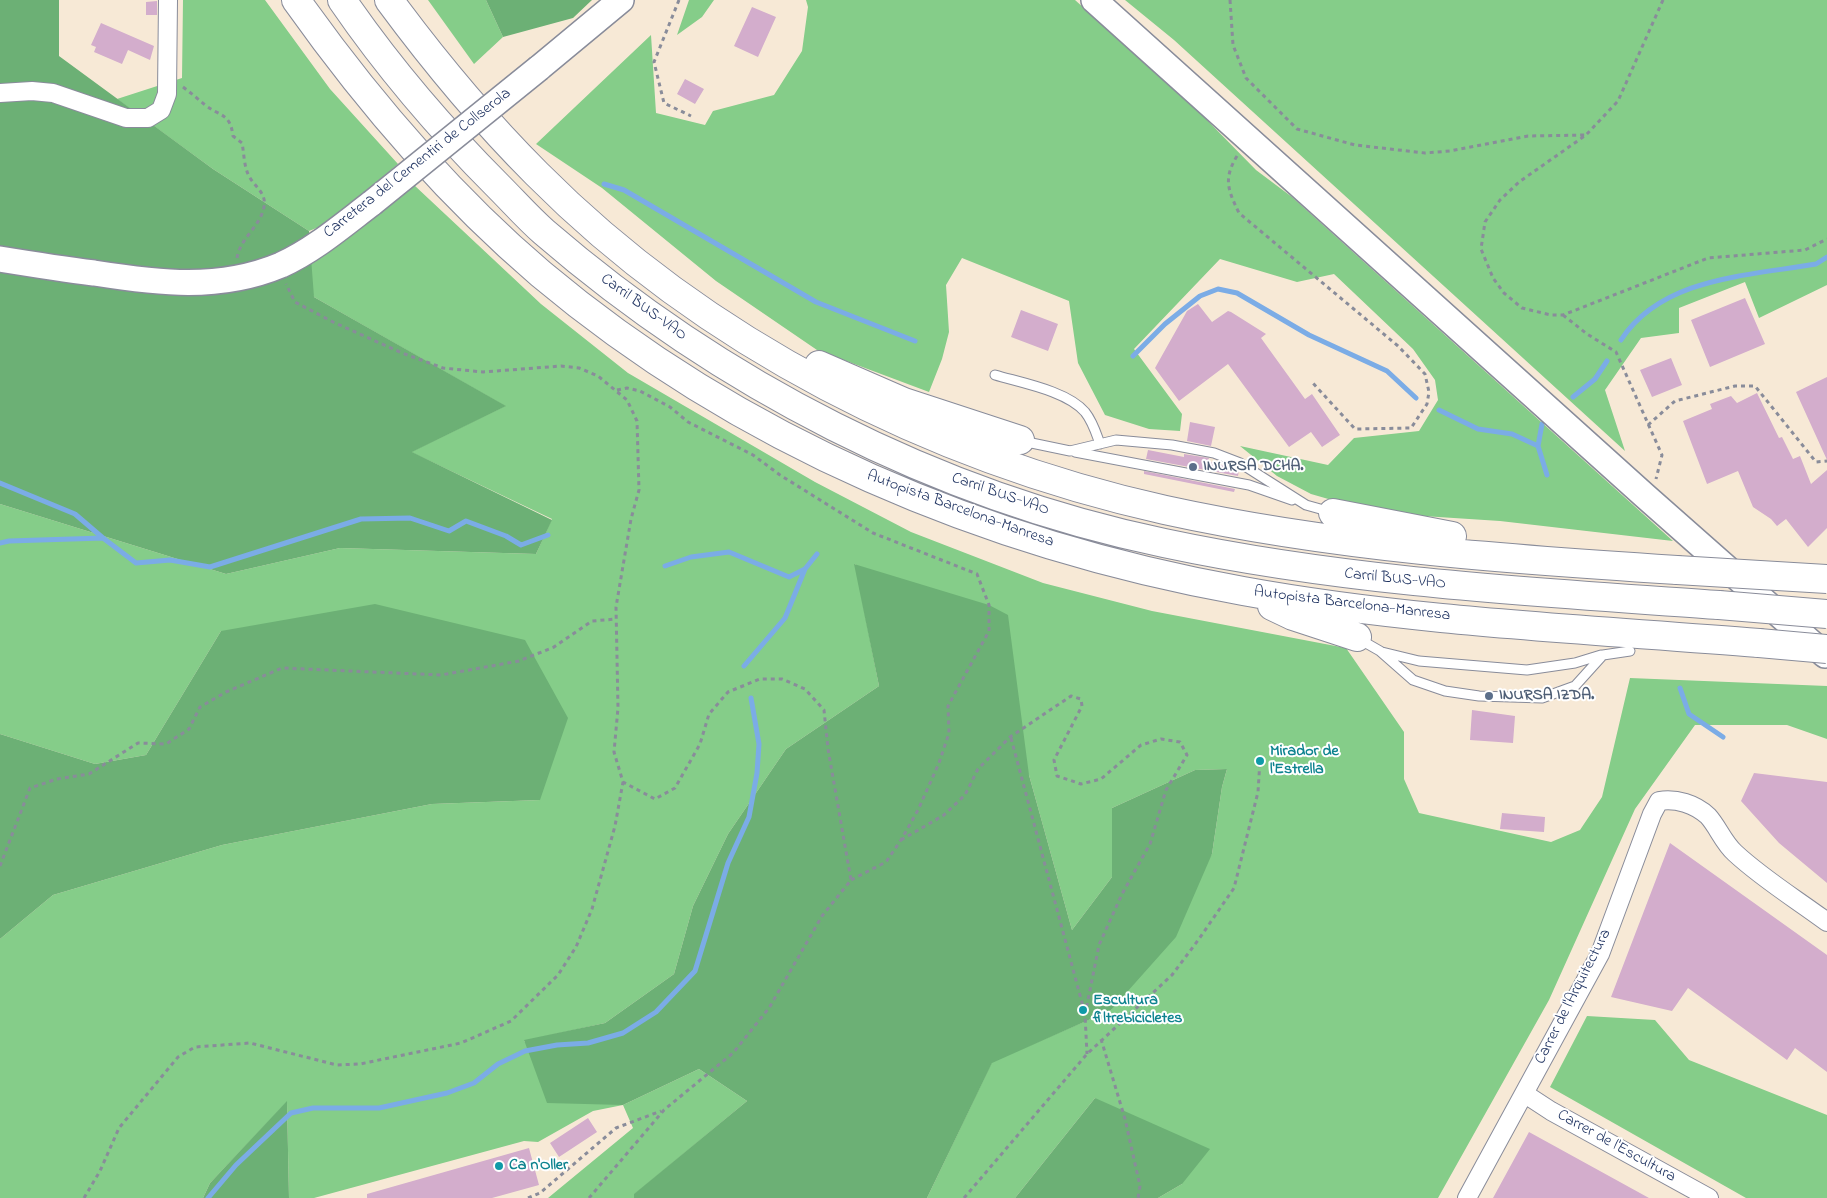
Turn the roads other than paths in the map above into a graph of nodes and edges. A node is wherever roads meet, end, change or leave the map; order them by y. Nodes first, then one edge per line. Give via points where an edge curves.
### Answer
1 (168, 0) edge
2 (296, 0) edge
3 (342, 0) edge
4 (389, 0) edge
5 (621, 0) edge
6 (1094, 0) edge
7 (0, 93) edge
8 (7, 260) edge
9 (736, 333) junction
10 (995, 375) dead end
11 (1020, 440) joint
12 (1100, 444) junction
13 (1070, 451) junction
14 (1306, 505) junction
15 (1334, 513) joint
16 (1578, 564) junction
17 (1827, 579) edge
18 (1241, 591) junction
19 (1827, 614) edge
20 (1357, 637) joint
21 (1766, 649) junction
22 (1827, 649) edge
23 (1630, 651) joint
24 (1380, 652) junction
25 (1603, 655) junction
26 (1827, 655) edge
27 (1827, 922) edge
28 (1525, 1094) junction
29 (1467, 1198) edge
30 (1708, 1198) edge

1 - 7 street via 167,94 161,110 148,118 126,118 53,93 32,90
2 - 18 highway, Autopista Barcelona-Manresa via 392,125 473,211 541,273 607,326 676,374 757,422 900,492 1042,542 1135,569
3 - 19 highway, Carril BUS-VAO, bridge via 434,118 542,230 679,335 757,386 888,452 999,497 1162,543 1381,579 1487,590
4 - 9 highway via 455,85 539,177 636,260
5 - 8 main road, Carretera del Cementiri de Collserola, bridge via 372,204 282,264 241,278 186,284 149,282
6 - 26 main road via 1645,496
9 - 11 highway via 904,402
9 - 16 highway via 846,396 923,432 1001,462 1121,499 1213,520 1370,545
10 - 12 lane via 1075,403 1091,421
11 - 13 lane
12 - 13 lane
12 - 14 lane via 1116,440 1144,442 1214,453 1240,463
13 - 14 lane via 1250,485
14 - 15 lane
15 - 16 highway
16 - 17 highway, bridge
18 - 20 highway via 1293,616
18 - 21 highway, Autopista Barcelona-Manresa via 1389,612
20 - 24 lane
21 - 22 highway, Autopista Barcelona-Manresa, bridge
21 - 23 highway via 1719,658
21 - 26 highway
23 - 25 lane
24 - 25 lane via 1419,661 1527,670
24 - 25 lane via 1413,680 1446,691 1479,696 1542,698 1575,686
27 - 28 street, Carrer de l'Arquitectura via 1734,852 1708,816 1690,804 1672,798 1659,802 1600,954
28 - 29 street, Carrer de l'Arquitectura
28 - 30 street, Carrer de l'Escultura

